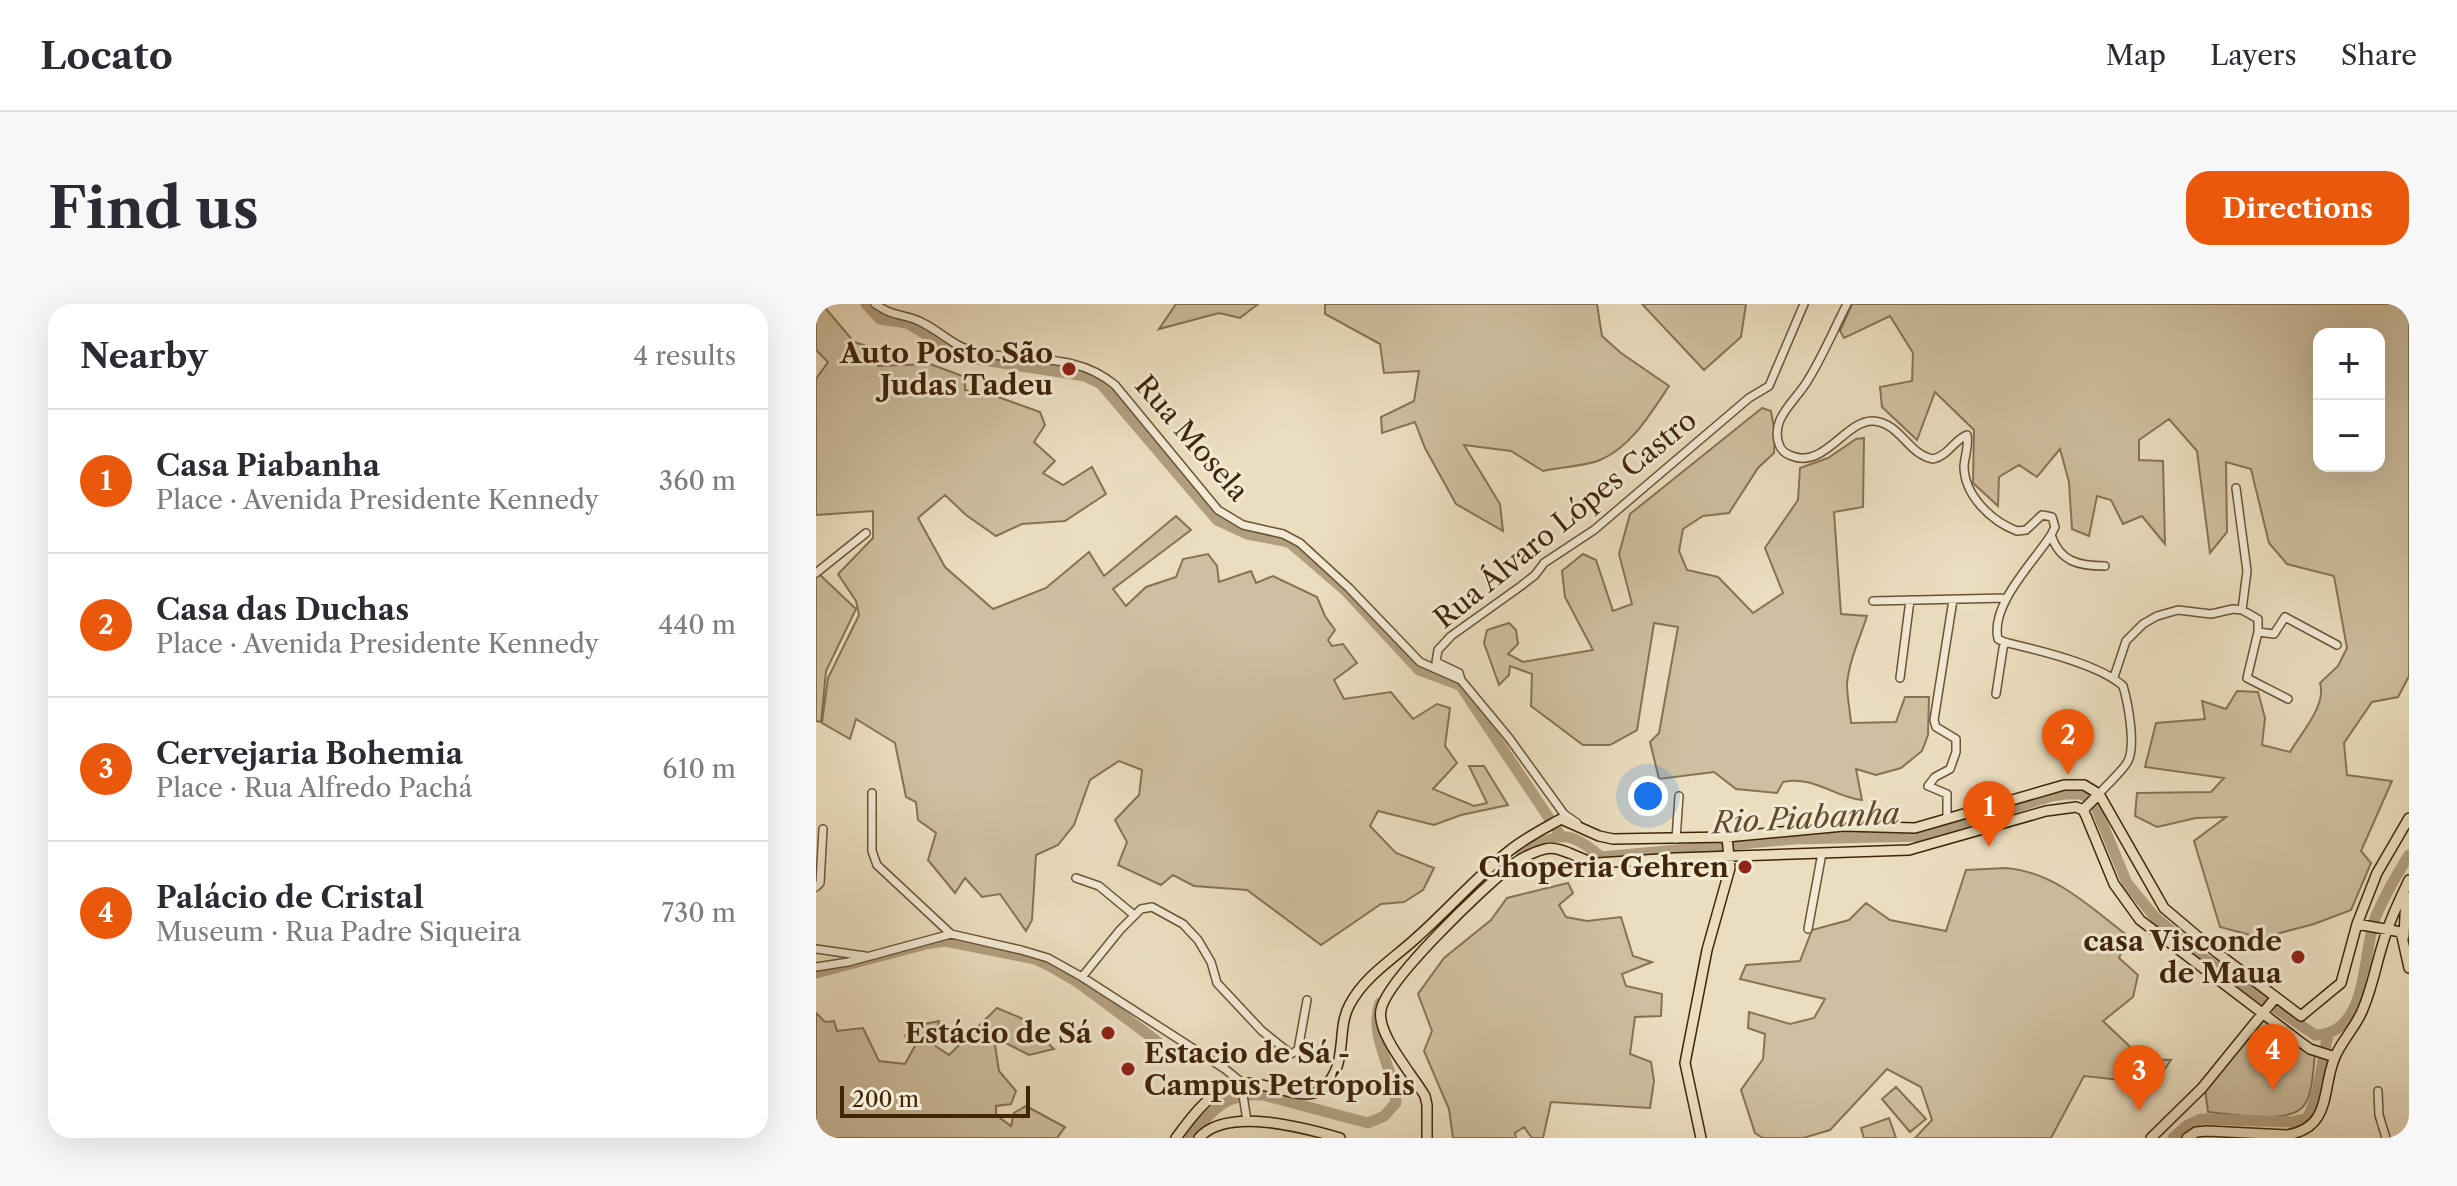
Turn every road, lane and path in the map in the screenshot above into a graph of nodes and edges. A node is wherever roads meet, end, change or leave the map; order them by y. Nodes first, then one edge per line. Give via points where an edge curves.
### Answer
1 (875, 304) edge
2 (1804, 304) edge
3 (1847, 304) edge
4 (2236, 488) dead end
5 (866, 533) dead end
6 (2051, 535) junction
7 (2105, 566) dead end
8 (816, 573) edge
9 (2006, 598) junction
10 (1910, 600) junction
11 (1953, 600) junction
12 (1873, 601) dead end
13 (2242, 610) junction
14 (2258, 632) junction
15 (2004, 642) junction
16 (2337, 645) dead end
17 (2114, 677) junction
18 (1900, 678) dead end
19 (1461, 680) junction
20 (1996, 694) dead end
21 (2288, 699) dead end
22 (872, 793) dead end
23 (2099, 794) junction
24 (1679, 796) dead end
25 (2083, 810) junction
26 (1562, 816) junction
27 (1947, 818) junction
28 (2409, 818) edge
29 (823, 829) dead end
30 (1727, 837) junction
31 (1676, 839) junction
32 (1822, 853) junction
33 (1728, 856) junction
34 (1491, 866) junction
35 (1501, 876) junction
36 (1076, 878) dead end
37 (2409, 881) edge
38 (816, 887) edge
39 (1134, 915) junction
40 (2357, 924) junction
41 (1808, 929) dead end
42 (2387, 929) junction
43 (951, 934) junction
44 (2404, 936) junction
45 (2381, 947) junction
46 (816, 949) edge
47 (2407, 954) edge
48 (870, 956) junction
49 (816, 967) edge
50 (2409, 968) edge
51 (1082, 977) junction
52 (2275, 998) junction
53 (1307, 1000) dead end
54 (2264, 1012) junction
55 (2332, 1056) junction
56 (1241, 1082) junction
57 (2378, 1091) dead end
58 (1247, 1121) junction
59 (1176, 1138) edge
60 (1199, 1138) edge
61 (1340, 1138) edge
62 (1427, 1138) edge
63 (1701, 1138) edge
64 (2151, 1138) edge
65 (2187, 1138) edge
66 (2386, 1138) edge

1 - 19 street, Rua Mosela via 889,314 920,321 976,353 1063,361 1105,376 1218,510 1243,525 1300,543 1420,662
2 - 19 street, Rua Álvaro Lópes Castro via 1769,386 1594,530 1443,644 1436,662 1459,673
3 - 6 street via 1813,372 1782,417 1778,434 1783,451 1804,458 1871,421 1893,427 1920,454 1933,459 1966,434 1966,478 1981,506 2017,531 2048,515 2055,522
4 - 13 street via 2247,571
5 - 8 street
6 - 7 street via 2063,558
6 - 9 street
9 - 11 street
9 - 15 street via 1997,626 1998,639
10 - 11 street
10 - 12 street
10 - 18 street
11 - 27 street via 1934,720 1956,739 1956,752 1950,769 1928,786 1947,794
13 - 14 street via 2257,618
13 - 17 street via 2178,610 2150,619 2126,641
14 - 16 street via 2274,634 2285,617
14 - 21 street via 2247,678
15 - 17 street
15 - 20 street
17 - 23 street via 2125,691 2131,752
19 - 26 street, Rua Mosela
22 - 43 street via 872,851 877,865
23 - 25 main road
23 - 27 main road via 2084,785 2064,785
23 - 52 main road via 2164,908
24 - 31 street
25 - 32 main road via 2046,811 1909,850
25 - 54 main road via 2114,884 2140,920
26 - 31 main road via 1613,839
26 - 34 main road
27 - 30 main road via 1915,828 1844,826
28 - 40 main road via 2377,873
29 - 38 street
30 - 31 main road
30 - 33 main road
32 - 33 main road
32 - 41 street
33 - 35 main road via 1597,863 1551,848 1513,864
33 - 63 main road via 1730,868 1685,1063
34 - 35 main road
34 - 56 main road via 1361,987 1348,1007 1338,1065 1323,1089 1303,1094
35 - 62 main road via 1420,953 1381,1009 1386,1034 1425,1096
36 - 39 street via 1099,886
37 - 42 main road
37 - 44 main road
39 - 51 street
39 - 53 street via 1152,907 1183,924 1207,954 1217,983 1291,1054 1298,1050
40 - 42 main road
40 - 52 main road via 2336,990 2304,1016
42 - 44 main road
42 - 45 main road
43 - 48 street
43 - 51 street via 1034,953
44 - 47 main road
45 - 47 main road via 2396,941
45 - 55 main road via 2365,1007
46 - 48 street
47 - 50 main road
48 - 49 street
51 - 56 street
52 - 54 main road
54 - 55 main road via 2310,1049
54 - 64 main road via 2195,1096
55 - 65 main road via 2325,1100 2306,1129 2287,1135 2207,1131
56 - 58 street
56 - 59 main road via 1206,1102
57 - 66 street
58 - 60 main road via 1217,1125
58 - 61 main road

